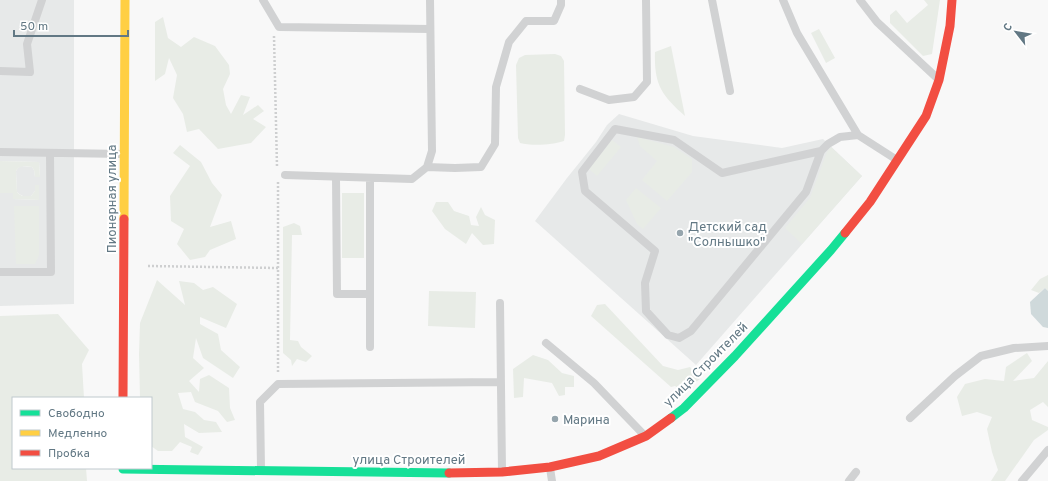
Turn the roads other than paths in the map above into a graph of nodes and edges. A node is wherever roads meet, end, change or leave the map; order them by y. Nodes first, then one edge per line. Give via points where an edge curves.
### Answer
1 (42, 0) edge
2 (126, 0) edge
3 (263, 0) edge
4 (430, 0) edge
5 (561, 0) edge
6 (646, 0) edge
7 (712, 0) edge
8 (783, 0) edge
9 (860, 0) edge
10 (952, 0) edge
11 (430, 29) junction
12 (0, 71) edge
13 (939, 80) junction
14 (580, 89) dead end
15 (730, 91) dead end
16 (858, 135) junction
17 (820, 151) junction
18 (0, 152) edge
19 (50, 153) junction
20 (125, 154) junction
21 (897, 160) junction
22 (427, 167) junction
23 (281, 175) road end
24 (336, 177) junction
25 (370, 178) junction
26 (0, 272) edge
27 (370, 294) junction
28 (500, 303) dead end
29 (546, 343) dead end
30 (1048, 346) edge
31 (370, 348) dead end
32 (501, 382) junction
33 (123, 397) edge
34 (910, 418) dead end
35 (646, 436) junction
36 (1048, 450) edge
37 (550, 467) junction
38 (123, 469) edge
39 (290, 470) junction
40 (261, 471) junction
41 (502, 472) junction
42 (856, 472) dead end
43 (123, 481) edge
44 (290, 481) edge
45 (552, 481) edge
46 (849, 481) edge
47 (1022, 481) edge

1 - 12 lane via 27,44 30,72
2 - 20 street, Пионерная улица
3 - 11 lane via 279,27
4 - 11 lane
5 - 22 lane via 554,21 526,21 509,42 496,87 495,144 482,167
6 - 14 lane via 647,82 634,98 609,100
7 - 15 lane
8 - 16 lane via 797,33
9 - 13 lane via 877,22
10 - 13 street, улица Строителей via 950,26
11 - 22 lane via 432,151
13 - 21 street, улица Строителей via 926,116
16 - 17 lane via 840,137
16 - 21 lane
17 - 17 lane via 806,192 691,331 678,338 668,335 646,311 645,283 655,251 585,191 582,172 615,129 674,140 722,173
18 - 19 lane
19 - 20 lane
19 - 26 lane via 51,272
20 - 33 street, Пионерная улица
21 - 35 street, улица Строителей via 870,202 831,250 684,408
22 - 25 lane via 412,179
23 - 24 lane
24 - 25 lane
24 - 27 lane via 337,294
25 - 27 lane
27 - 31 lane
28 - 32 lane
29 - 35 lane via 594,382
30 - 34 lane via 1014,348 981,356 955,376
32 - 40 lane via 278,384 260,402
32 - 41 lane
35 - 37 street, улица Строителей via 599,456
36 - 47 lane
37 - 41 street, улица Строителей
37 - 45 lane
38 - 40 street, улица Строителей
38 - 43 street
39 - 40 street, улица Строителей
39 - 41 street, улица Строителей
39 - 44 lane
42 - 46 lane

